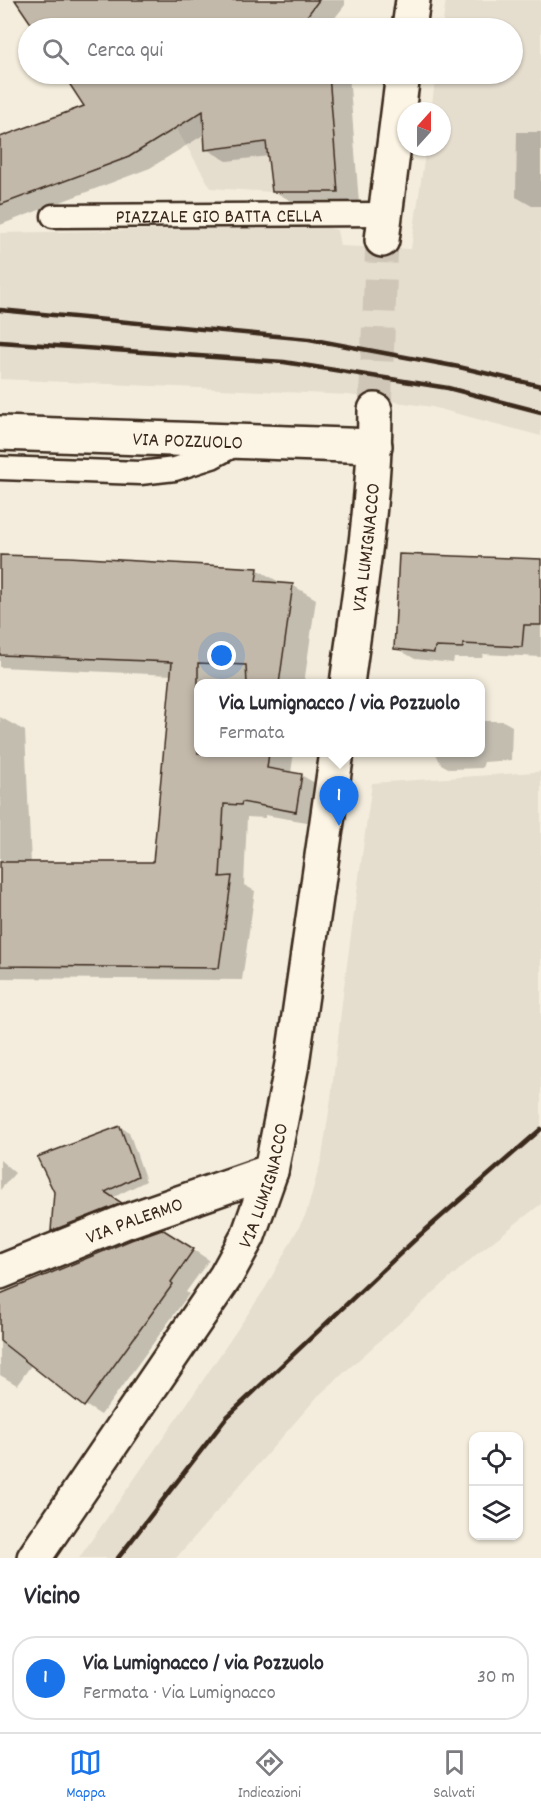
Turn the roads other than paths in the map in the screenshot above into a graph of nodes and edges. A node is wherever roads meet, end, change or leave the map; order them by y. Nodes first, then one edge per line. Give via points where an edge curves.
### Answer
1 (413, 0) edge
2 (410, 18) edge
3 (402, 84) edge
4 (52, 216) dead end
5 (384, 227) joint
6 (375, 410) tunnel mouth
7 (0, 433) edge
8 (241, 442) junction
9 (375, 446) junction
10 (0, 468) edge
11 (348, 679) edge
12 (336, 757) edge
13 (271, 1171) junction
14 (0, 1272) edge
15 (34, 1558) edge

1 - 2 main road
3 - 5 main road, PIAZZALE GIO BATTA CELLA
4 - 5 lane, PIAZZALE GIO BATTA CELLA
6 - 9 main road, VIA LUMIGNACCO
7 - 8 main road, VIA POZZUOLO
8 - 9 main road, VIA POZZUOLO
8 - 10 lane via 175,469 140,473
9 - 11 main road, VIA LUMIGNACCO
12 - 13 main road, VIA LUMIGNACCO via 292,1064
13 - 14 main road, VIA PALERMO via 124,1222
13 - 15 main road, VIA LUMIGNACCO via 248,1236 226,1276

